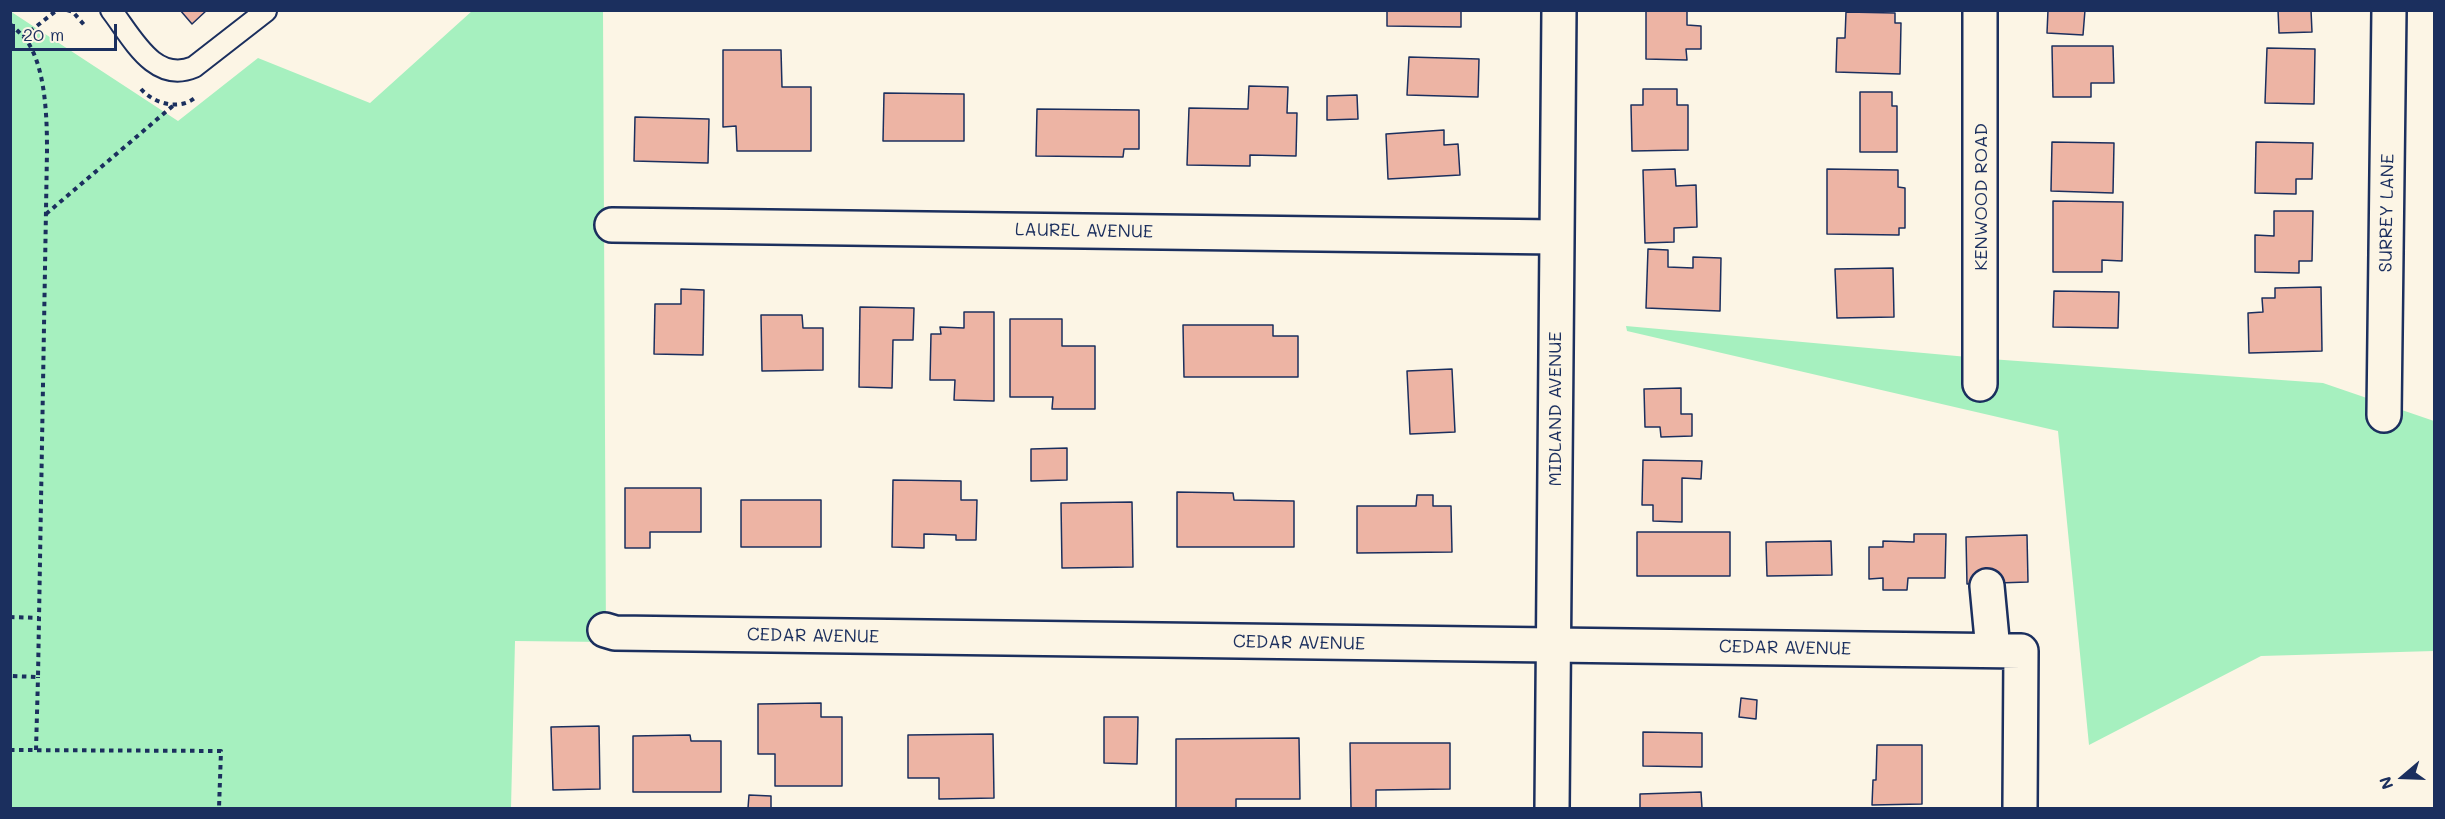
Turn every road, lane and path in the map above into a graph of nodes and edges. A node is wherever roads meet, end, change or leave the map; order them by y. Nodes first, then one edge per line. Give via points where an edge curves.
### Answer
1 (57, 10) edge
2 (111, 10) edge
3 (1558, 10) edge
4 (1980, 10) edge
5 (2390, 10) edge
6 (266, 11) edge
7 (10, 24) edge
8 (23, 37) junction
9 (176, 104) dead end
10 (46, 214) junction
11 (612, 225) dead end
12 (1556, 237) junction
13 (1980, 384) dead end
14 (2384, 415) dead end
15 (1988, 585) dead end
16 (10, 617) edge
17 (39, 618) junction
18 (605, 630) dead end
19 (1553, 646) junction
20 (1993, 650) junction
21 (10, 676) edge
22 (38, 677) junction
23 (10, 750) edge
24 (36, 750) junction
25 (219, 808) edge
26 (1552, 808) edge
27 (2020, 808) edge

1 - 8 path
2 - 6 lane via 154,66 172,71 194,67
3 - 12 street, MIDLAND AVENUE
4 - 13 street, KENWOOD ROAD
5 - 14 street, SURREY LANE
7 - 8 path
8 - 10 path via 34,59 46,113
9 - 10 path
10 - 17 path
11 - 12 street, LAUREL AVENUE
12 - 19 street, MIDLAND AVENUE
15 - 20 street
16 - 17 path
17 - 22 path
18 - 19 street, CEDAR AVENUE
19 - 20 street, CEDAR AVENUE
19 - 26 street, MIDLAND AVENUE
20 - 27 street via 2021,651
21 - 22 path
22 - 24 path
23 - 24 path
24 - 25 path via 221,751

